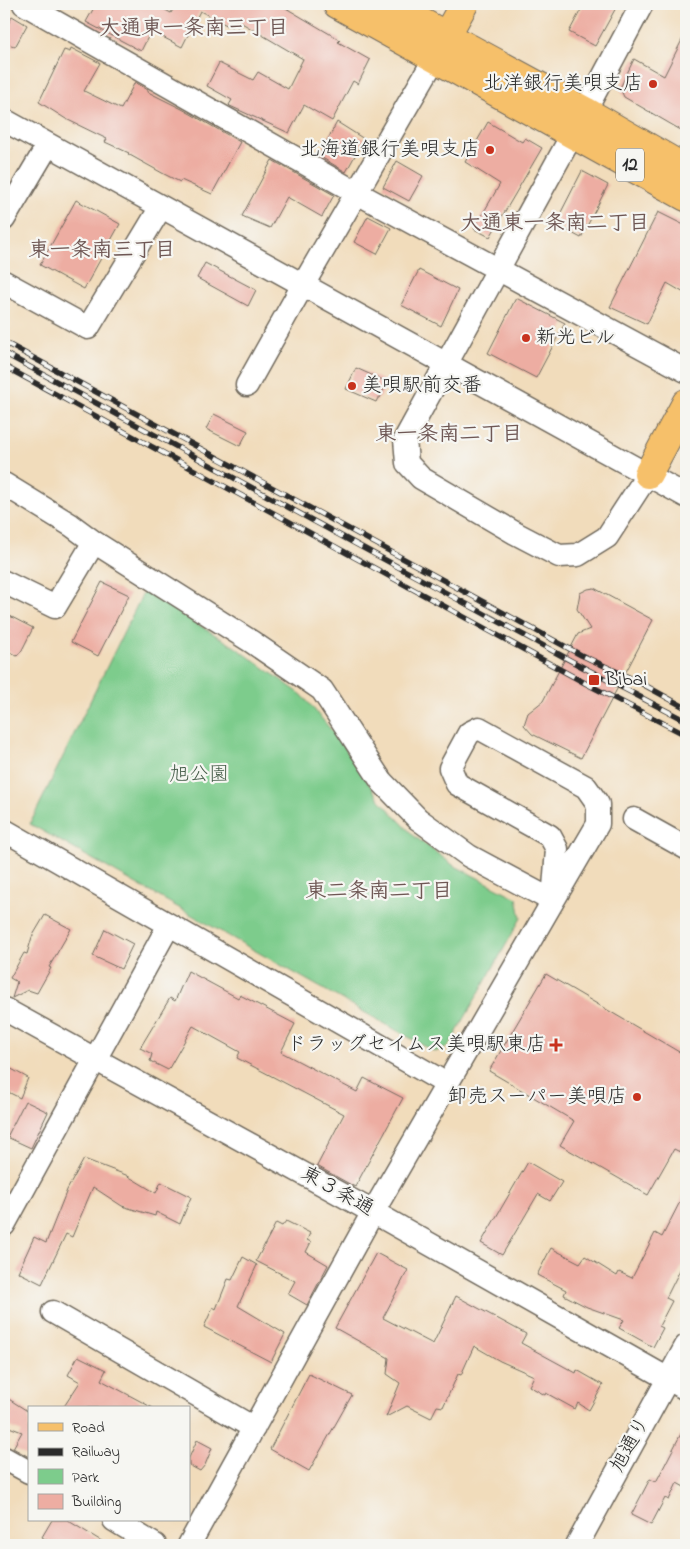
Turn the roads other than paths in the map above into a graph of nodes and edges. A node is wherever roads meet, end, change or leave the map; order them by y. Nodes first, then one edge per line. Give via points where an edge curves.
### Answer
1 (24, 4) edge
2 (337, 4) edge
3 (388, 4) edge
4 (464, 4) edge
5 (642, 4) edge
6 (440, 47) junction
7 (4, 120) edge
8 (579, 122) junction
9 (48, 144) junction
10 (686, 168) edge
11 (358, 193) junction
12 (686, 196) edge
13 (161, 207) junction
14 (4, 219) edge
15 (499, 269) junction
16 (4, 282) edge
17 (303, 285) junction
18 (447, 364) junction
19 (686, 371) edge
20 (247, 385) dead end
21 (686, 404) edge
22 (648, 474) junction
23 (4, 484) edge
24 (686, 496) edge
25 (94, 542) junction
26 (4, 582) edge
27 (634, 819) dead end
28 (4, 830) edge
29 (686, 848) edge
30 (553, 901) junction
31 (169, 925) junction
32 (4, 1009) edge
33 (95, 1059) junction
34 (447, 1084) junction
35 (374, 1212) junction
36 (4, 1225) edge
37 (53, 1312) dead end
38 (686, 1346) edge
39 (677, 1384) edge
40 (254, 1428) junction
41 (4, 1458) edge
42 (28, 1471) edge
43 (117, 1522) edge
44 (155, 1545) edge
45 (190, 1545) edge
46 (577, 1545) edge

1 - 11 street
2 - 6 main road, 12
3 - 6 main road, 12
4 - 6 main road
5 - 8 street
6 - 8 main road, 12
6 - 11 street
7 - 9 street
8 - 10 main road, 12
8 - 12 main road, 12
8 - 15 street
9 - 13 street
9 - 14 street
11 - 15 street
11 - 17 street
13 - 16 street via 88,328
13 - 17 street
15 - 18 street
15 - 19 street
17 - 18 street
17 - 20 street
18 - 22 street
18 - 22 street via 405,439 407,463 421,478 515,534 558,556 578,555 607,537
21 - 22 main road
22 - 24 street
23 - 25 street
25 - 26 street via 55,607
25 - 30 street via 322,690 382,782 418,819 469,856
27 - 29 street
28 - 31 street
30 - 30 street via 557,849 550,836 457,784 450,768 469,733 479,728 586,787 598,804 598,824
30 - 34 street
31 - 33 street
31 - 34 street
32 - 33 street, 東３条通
33 - 35 street, 東３条通
33 - 36 street
34 - 35 street
35 - 39 street, 東３条通
35 - 40 street
37 - 40 street
38 - 39 street, 旭通り
39 - 46 street, 旭通り
40 - 45 street
41 - 42 street
43 - 44 street

